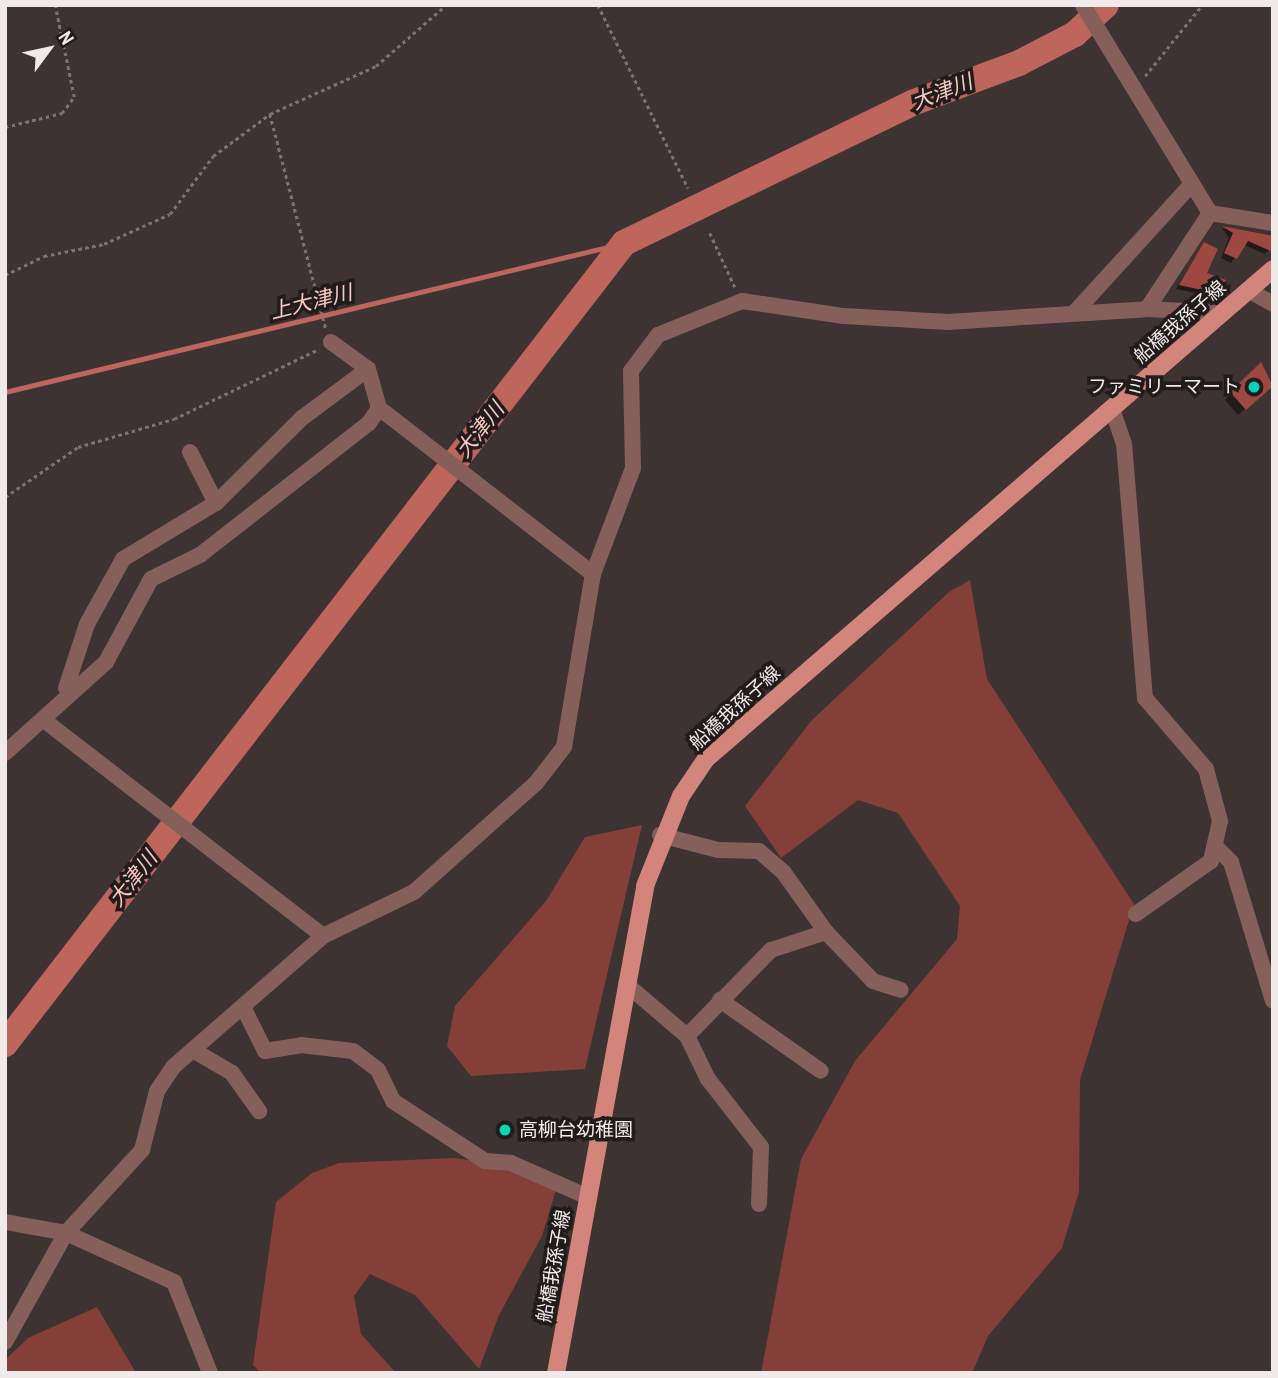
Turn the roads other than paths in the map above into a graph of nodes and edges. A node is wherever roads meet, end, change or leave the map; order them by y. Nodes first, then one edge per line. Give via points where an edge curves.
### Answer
1 (1083, 5) edge
2 (1190, 186) junction
3 (1210, 214) junction
4 (1273, 223) edge
5 (1273, 269) edge
6 (1248, 290) junction
7 (1273, 304) edge
8 (1147, 309) junction
9 (1075, 312) junction
10 (1222, 313) junction
11 (331, 342) road end
12 (369, 369) junction
13 (379, 408) junction
14 (1112, 409) junction
15 (190, 452) dead end
16 (216, 503) junction
17 (593, 574) junction
18 (62, 696) junction
19 (45, 721) junction
20 (5, 753) edge
21 (660, 835) junction
22 (1217, 848) junction
23 (1136, 914) dead end
24 (826, 932) junction
25 (323, 936) junction
26 (626, 984) junction
27 (901, 990) dead end
28 (720, 1000) junction
29 (1273, 1001) edge
30 (243, 1007) junction
31 (687, 1036) junction
32 (193, 1050) junction
33 (821, 1071) dead end
34 (259, 1111) dead end
35 (588, 1197) junction
36 (759, 1204) dead end
37 (5, 1222) edge
38 (66, 1233) junction
39 (5, 1342) edge
40 (209, 1373) edge
41 (556, 1373) edge

1 - 2 street
2 - 3 street
2 - 9 street
3 - 4 street
3 - 8 street
5 - 6 main road, 船橋我孫子線
6 - 7 street
6 - 10 main road, 船橋我孫子線
8 - 9 street
8 - 10 street
9 - 17 street via 948,322 844,316 742,301 666,329 631,372 633,468
10 - 14 main road, 船橋我孫子線
11 - 12 street
12 - 13 street
12 - 16 street via 302,418
13 - 17 street
13 - 18 street via 231,533 151,579 106,662
14 - 21 main road, 船橋我孫子線 via 706,759
14 - 22 street via 1124,443 1145,698 1206,769 1220,821
15 - 16 street
16 - 18 street via 123,559 87,624
17 - 25 street via 564,747 551,766 414,892
18 - 19 street
19 - 20 street
19 - 25 street
21 - 24 street via 718,850 759,851 784,873
21 - 26 main road, 船橋我孫子線
22 - 23 street via 1211,861
22 - 29 street via 1231,862
24 - 27 street via 873,981
24 - 28 street via 771,950
25 - 30 street
26 - 31 street via 648,996
26 - 35 main road, 船橋我孫子線
28 - 31 street
28 - 33 street
30 - 32 street
30 - 35 street via 265,1051 301,1045 354,1051 378,1070 393,1101 485,1161 511,1163
31 - 36 street via 708,1079 761,1147
32 - 34 street via 232,1073
32 - 38 street via 163,1078 142,1150 130,1168
35 - 41 main road, 船橋我孫子線
37 - 38 street
38 - 39 street
38 - 40 street via 174,1282

